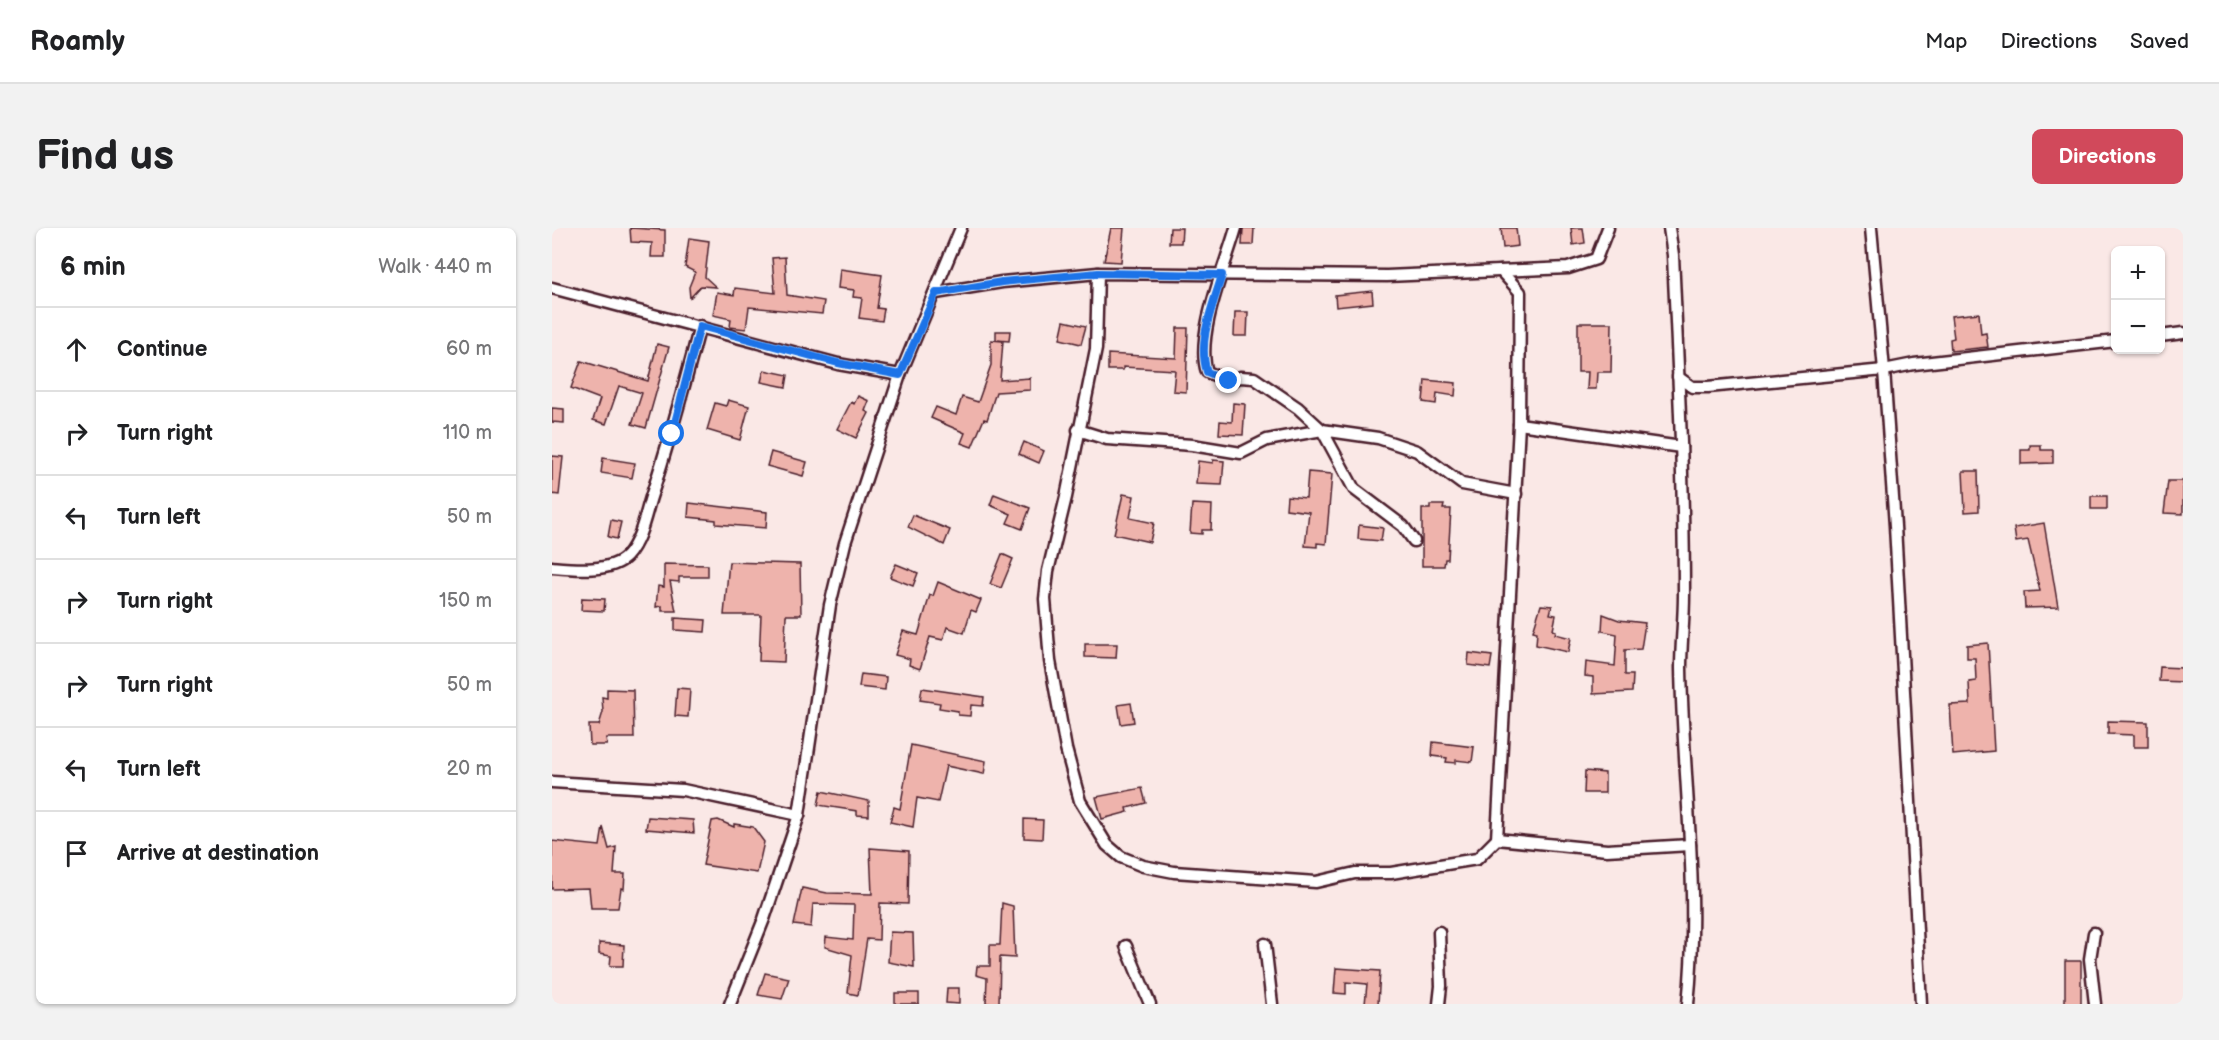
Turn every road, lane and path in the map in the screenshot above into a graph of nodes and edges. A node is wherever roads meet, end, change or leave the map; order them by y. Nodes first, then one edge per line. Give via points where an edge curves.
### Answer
1 (961, 228) edge
2 (1236, 228) edge
3 (1608, 228) edge
4 (1669, 228) edge
5 (1871, 228) edge
6 (1502, 271) junction
7 (1098, 273) junction
8 (1222, 275) junction
9 (552, 288) edge
10 (936, 293) junction
11 (700, 326) junction
12 (2183, 333) edge
13 (2165, 335) edge
14 (2111, 341) edge
15 (1884, 370) junction
16 (900, 375) junction
17 (1678, 376) junction
18 (1519, 424) junction
19 (1078, 430) junction
20 (1322, 430) junction
21 (1681, 447) junction
22 (1516, 494) junction
23 (1414, 541) dead end
24 (552, 567) edge
25 (552, 782) edge
26 (799, 815) junction
27 (1497, 839) junction
28 (1690, 845) junction
29 (1439, 932) dead end
30 (2094, 933) dead end
31 (1265, 944) dead end
32 (1126, 946) dead end
33 (730, 1004) edge
34 (1150, 1004) edge
35 (1272, 1004) edge
36 (1439, 1004) edge
37 (1688, 1004) edge
38 (1921, 1004) edge
39 (2095, 1004) edge

1 - 10 street
2 - 8 street
3 - 6 street via 1596,259 1568,268
4 - 17 street
5 - 15 street
6 - 8 street via 1387,276
6 - 18 street via 1520,292
7 - 8 street
7 - 10 street
7 - 19 street via 1096,349
8 - 20 street via 1203,338 1207,372 1229,381 1240,376 1254,378
9 - 11 street
10 - 16 street
11 - 16 street via 850,366
11 - 24 street via 672,434 636,541 626,557 605,566
12 - 13 street
14 - 15 street via 1914,363
15 - 17 street via 1708,387 1692,387
15 - 38 street
16 - 26 street via 844,543 830,605
17 - 21 street
18 - 21 street
18 - 22 street
19 - 20 street via 1107,439 1241,453 1268,440
19 - 27 street via 1045,599 1050,662 1066,749 1080,801 1107,845 1121,857 1164,870 1316,882 1355,873 1402,871 1477,859
20 - 22 street via 1377,438 1418,451 1462,484
20 - 23 street via 1354,489 1403,526
21 - 28 street via 1681,666
22 - 27 street
25 - 26 street via 683,790
26 - 33 street
27 - 28 street via 1607,850
28 - 37 street
29 - 36 street
30 - 39 street via 2090,959
31 - 35 street
32 - 34 street

